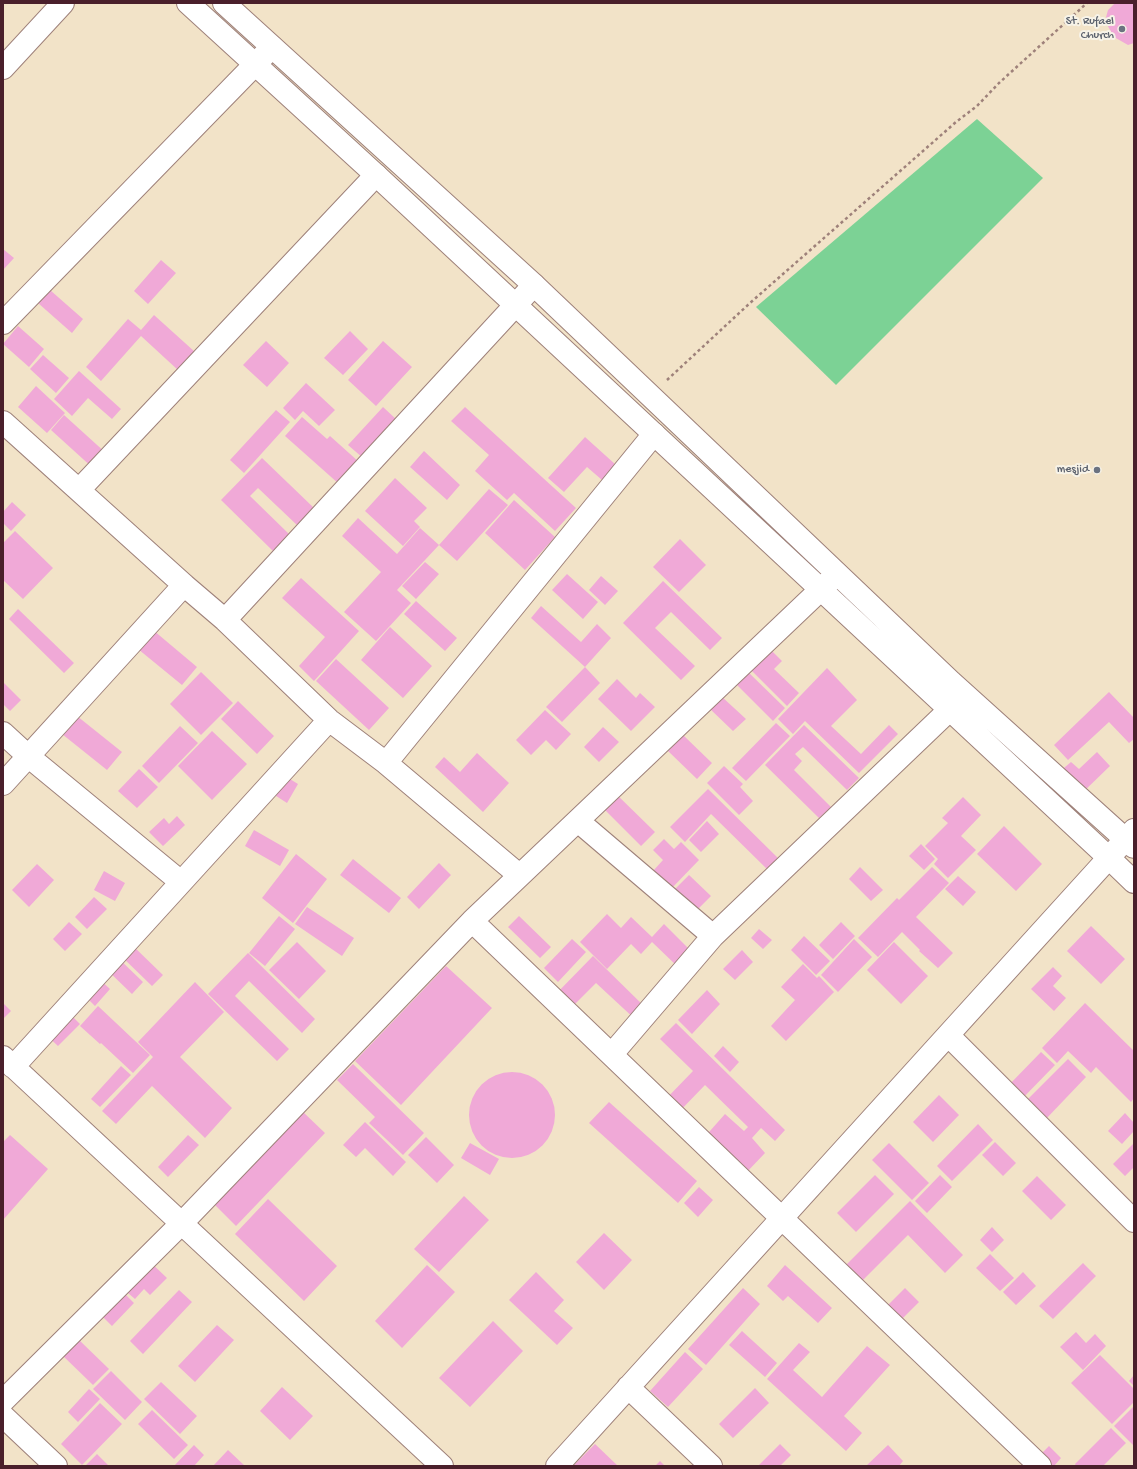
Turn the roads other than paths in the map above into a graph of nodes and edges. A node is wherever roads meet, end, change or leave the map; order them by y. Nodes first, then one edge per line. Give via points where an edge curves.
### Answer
1 (63, 3) edge
2 (188, 3) edge
3 (224, 3) edge
4 (272, 47) junction
5 (255, 63) junction
6 (3, 68) edge
7 (376, 174) junction
8 (534, 285) junction
9 (516, 305) junction
10 (3, 323) edge
11 (3, 422) edge
12 (654, 434) junction
13 (79, 490) junction
14 (837, 574) junction
15 (184, 585) junction
16 (821, 590) junction
17 (226, 620) junction
18 (965, 694) junction
19 (950, 710) junction
20 (329, 720) junction
21 (3, 733) edge
22 (28, 756) junction
23 (386, 763) junction
24 (3, 784) edge
25 (578, 821) junction
26 (1131, 839) edge
27 (1109, 858) junction
28 (519, 875) junction
29 (181, 882) junction
30 (1134, 882) edge
31 (472, 921) junction
32 (713, 936) junction
33 (948, 1036) junction
34 (612, 1054) junction
35 (8, 1062) edge
36 (782, 1218) junction
37 (1134, 1221) edge
38 (182, 1224) junction
39 (628, 1387) junction
40 (3, 1401) edge
41 (3, 1416) edge
42 (56, 1466) edge
43 (442, 1466) edge
44 (557, 1466) edge
45 (711, 1466) edge
46 (1040, 1466) edge

1 - 6 street
2 - 5 street
3 - 4 street
4 - 5 street
4 - 8 street
5 - 7 street
5 - 10 street
7 - 9 street
7 - 13 street
8 - 9 street
8 - 14 street
9 - 12 street
9 - 17 street
11 - 13 street
12 - 16 street
12 - 23 street
13 - 15 street
14 - 16 street
14 - 18 street
15 - 17 street
15 - 22 street
16 - 19 street
16 - 25 street
17 - 20 street
18 - 19 street
18 - 26 street
19 - 27 street
19 - 32 street
20 - 23 street
20 - 29 street
21 - 22 street
22 - 24 street
22 - 29 street
23 - 28 street
25 - 28 street
25 - 32 street
26 - 27 street
27 - 30 street
27 - 33 street
28 - 31 street
29 - 35 street
31 - 34 street
31 - 38 street
32 - 34 street
33 - 36 street
33 - 37 street
34 - 36 street
35 - 38 street
36 - 39 street
36 - 46 street
38 - 40 street
38 - 43 street
39 - 44 street
39 - 45 street
41 - 42 street

